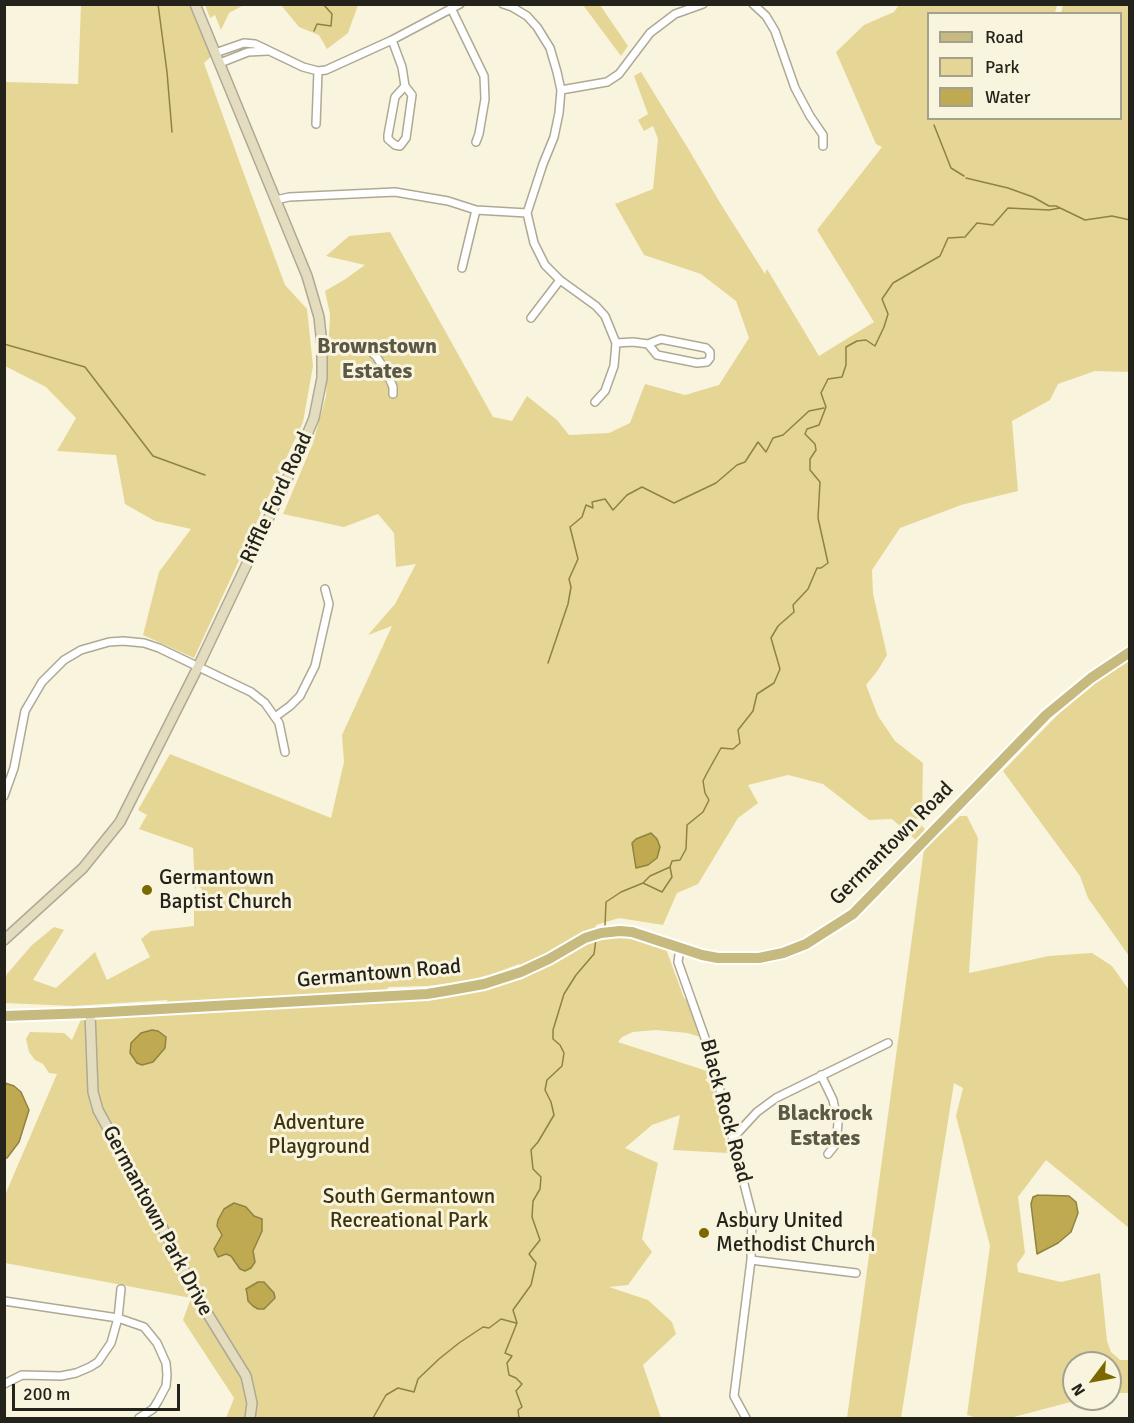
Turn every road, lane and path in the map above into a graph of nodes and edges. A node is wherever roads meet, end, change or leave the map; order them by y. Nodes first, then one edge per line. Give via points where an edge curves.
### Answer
1 (195, 4) edge
2 (460, 4) edge
3 (504, 4) edge
4 (703, 4) edge
5 (753, 4) edge
6 (451, 8) junction
7 (392, 40) junction
8 (268, 51) junction
9 (215, 52) junction
10 (220, 63) junction
11 (318, 71) junction
12 (405, 86) junction
13 (561, 90) junction
14 (316, 124) dead end
15 (476, 142) dead end
16 (824, 146) dead end
17 (276, 200) junction
18 (476, 210) junction
19 (527, 213) junction
20 (462, 268) dead end
21 (560, 280) junction
22 (531, 318) dead end
23 (616, 343) junction
24 (648, 344) junction
25 (322, 345) junction
26 (393, 394) dead end
27 (595, 402) dead end
28 (325, 589) dead end
29 (1130, 652) edge
30 (198, 667) junction
31 (275, 717) junction
32 (285, 752) dead end
33 (4, 796) edge
34 (4, 940) edge
35 (680, 948) junction
36 (90, 1013) junction
37 (4, 1016) edge
38 (888, 1042) dead end
39 (821, 1075) junction
40 (733, 1138) junction
41 (828, 1154) dead end
42 (751, 1260) junction
43 (856, 1273) dead end
44 (121, 1289) dead end
45 (4, 1301) edge
46 (118, 1318) junction
47 (4, 1384) edge
48 (140, 1419) edge
49 (250, 1419) edge
50 (746, 1419) edge

1 - 9 street, Riffle Ford Road
2 - 6 street
3 - 13 street via 527,16 537,27 550,48
4 - 13 street via 675,14 650,33 619,74 607,82
5 - 16 street via 775,31 795,88 823,135
6 - 7 street
6 - 15 street via 484,76 485,99
7 - 11 street
7 - 12 street
8 - 9 street via 244,43
8 - 10 street via 248,52
8 - 11 street
9 - 10 street, Riffle Ford Road
10 - 17 street, Riffle Ford Road
11 - 14 street
12 - 12 street via 395,97 391,118 388,139 395,146 406,138 412,95
13 - 19 street via 554,136
17 - 18 street via 395,192
17 - 25 street, Riffle Ford Road via 307,276 319,317
18 - 19 street
18 - 20 street
19 - 21 street via 539,255
21 - 22 street
21 - 23 street via 605,316
23 - 24 street
23 - 27 street via 614,366 605,391
24 - 24 street via 657,355 697,363 710,358 706,348 661,339
25 - 26 street via 354,345 370,351 387,373
25 - 30 street, Riffle Ford Road via 322,378 308,435
28 - 31 street via 329,604 315,666 300,696
29 - 35 main road, Germantown Road via 1046,715 870,898 830,930 806,944 759,958 718,958
30 - 31 street via 251,692
30 - 33 street via 159,648 123,641 96,645 64,660 42,681 31,699
30 - 34 street, Riffle Ford Road via 120,822 83,868
31 - 32 street
35 - 36 main road, Germantown Road via 632,932 601,933 521,972 484,984 427,994
35 - 40 street, Black Rock Road via 678,962 711,1055
36 - 37 main road, Germantown Road
36 - 49 street, Germantown Park Drive via 93,1092 98,1110 196,1295 246,1376 252,1403
38 - 39 street
39 - 40 street via 768,1103
39 - 41 street via 838,1123 836,1144
40 - 42 street, Black Rock Road via 752,1215
42 - 43 street
42 - 50 street, Black Rock Road via 734,1396
44 - 46 street
45 - 46 street
46 - 47 street via 107,1352 90,1368 60,1376 22,1375
46 - 48 street via 152,1334 166,1363 166,1386 153,1409

